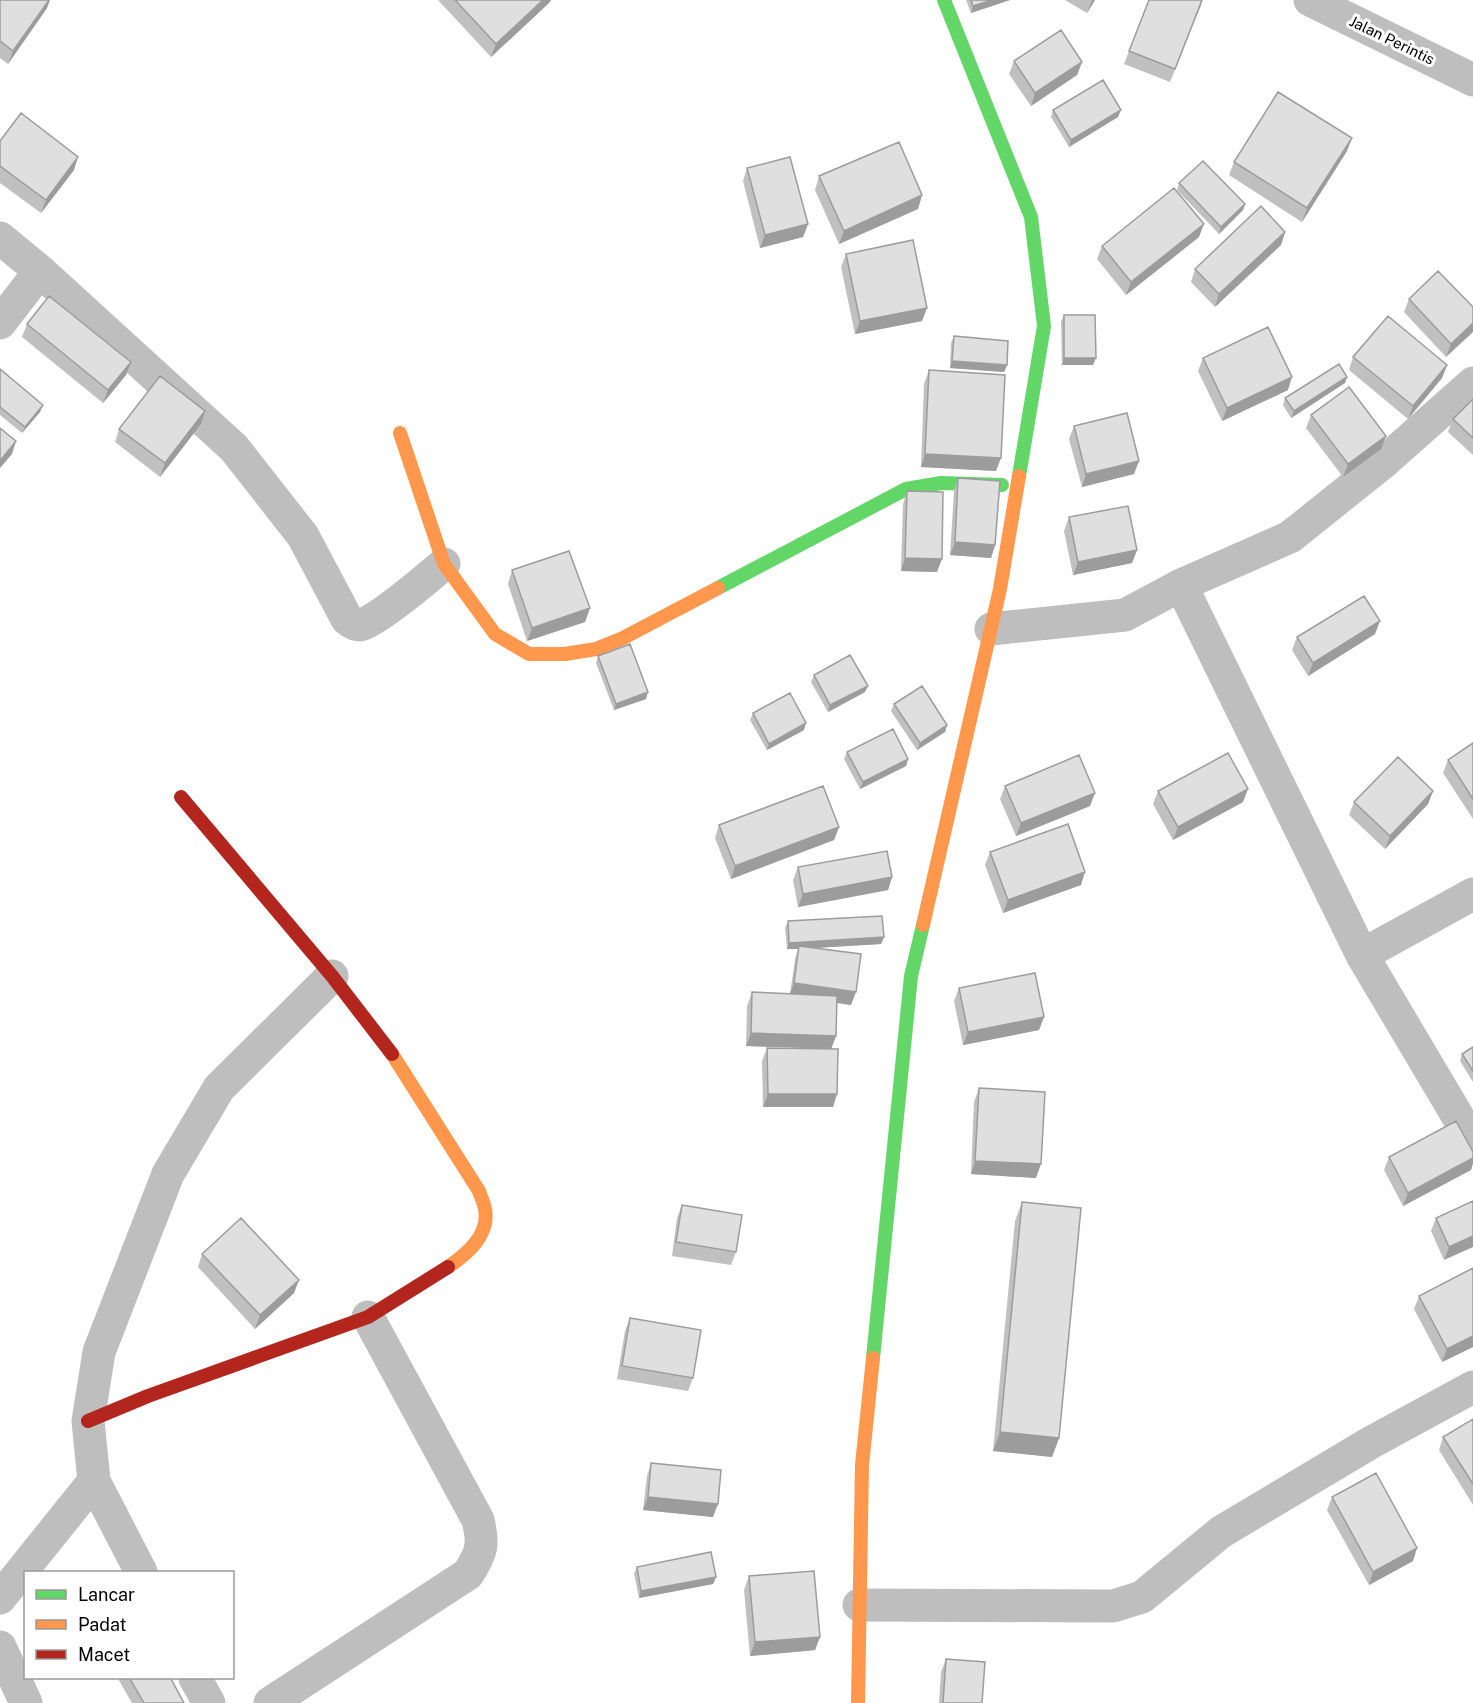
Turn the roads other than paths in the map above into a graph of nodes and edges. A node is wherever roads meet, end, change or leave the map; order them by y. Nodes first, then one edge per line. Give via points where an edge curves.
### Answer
1 (944, 0) edge
2 (1310, 0) edge
3 (1473, 80) edge
4 (0, 238) edge
5 (40, 271) junction
6 (0, 323) edge
7 (1473, 382) edge
8 (400, 433) dead end
9 (1017, 486) junction
10 (444, 564) junction
11 (1181, 585) junction
12 (991, 629) junction
13 (181, 797) dead end
14 (1473, 894) edge
15 (1362, 955) junction
16 (332, 976) junction
17 (1473, 1142) edge
18 (368, 1317) junction
19 (1473, 1387) edge
20 (87, 1421) junction
21 (94, 1481) junction
22 (140, 1571) edge
23 (0, 1598) edge
24 (859, 1605) junction
25 (0, 1647) edge
26 (196, 1679) edge
27 (26, 1703) edge
28 (208, 1703) edge
29 (270, 1703) edge
30 (858, 1703) edge

1 - 9 street via 1031,217 1044,326
2 - 3 street, Jalan Perintis
4 - 5 street
5 - 6 street
5 - 10 street via 234,448 303,536 353,624 369,621 415,590
7 - 11 street via 1386,461 1290,537
8 - 10 street
9 - 10 street via 945,482 906,489 623,638 596,649 565,654 529,654 495,634
9 - 12 street
11 - 12 street via 1125,615
11 - 15 street
12 - 24 street via 911,976 862,1465
13 - 16 street
14 - 15 street
15 - 17 street
16 - 18 street via 394,1057 479,1191 486,1210 484,1230 466,1255
16 - 20 street via 219,1088 168,1174 99,1352
18 - 20 street
18 - 29 street via 478,1520 482,1539 479,1557 468,1574
19 - 24 street via 1221,1532 1142,1597 1113,1606
20 - 21 street
21 - 22 street
21 - 23 street
24 - 30 street
25 - 27 street
26 - 28 street

